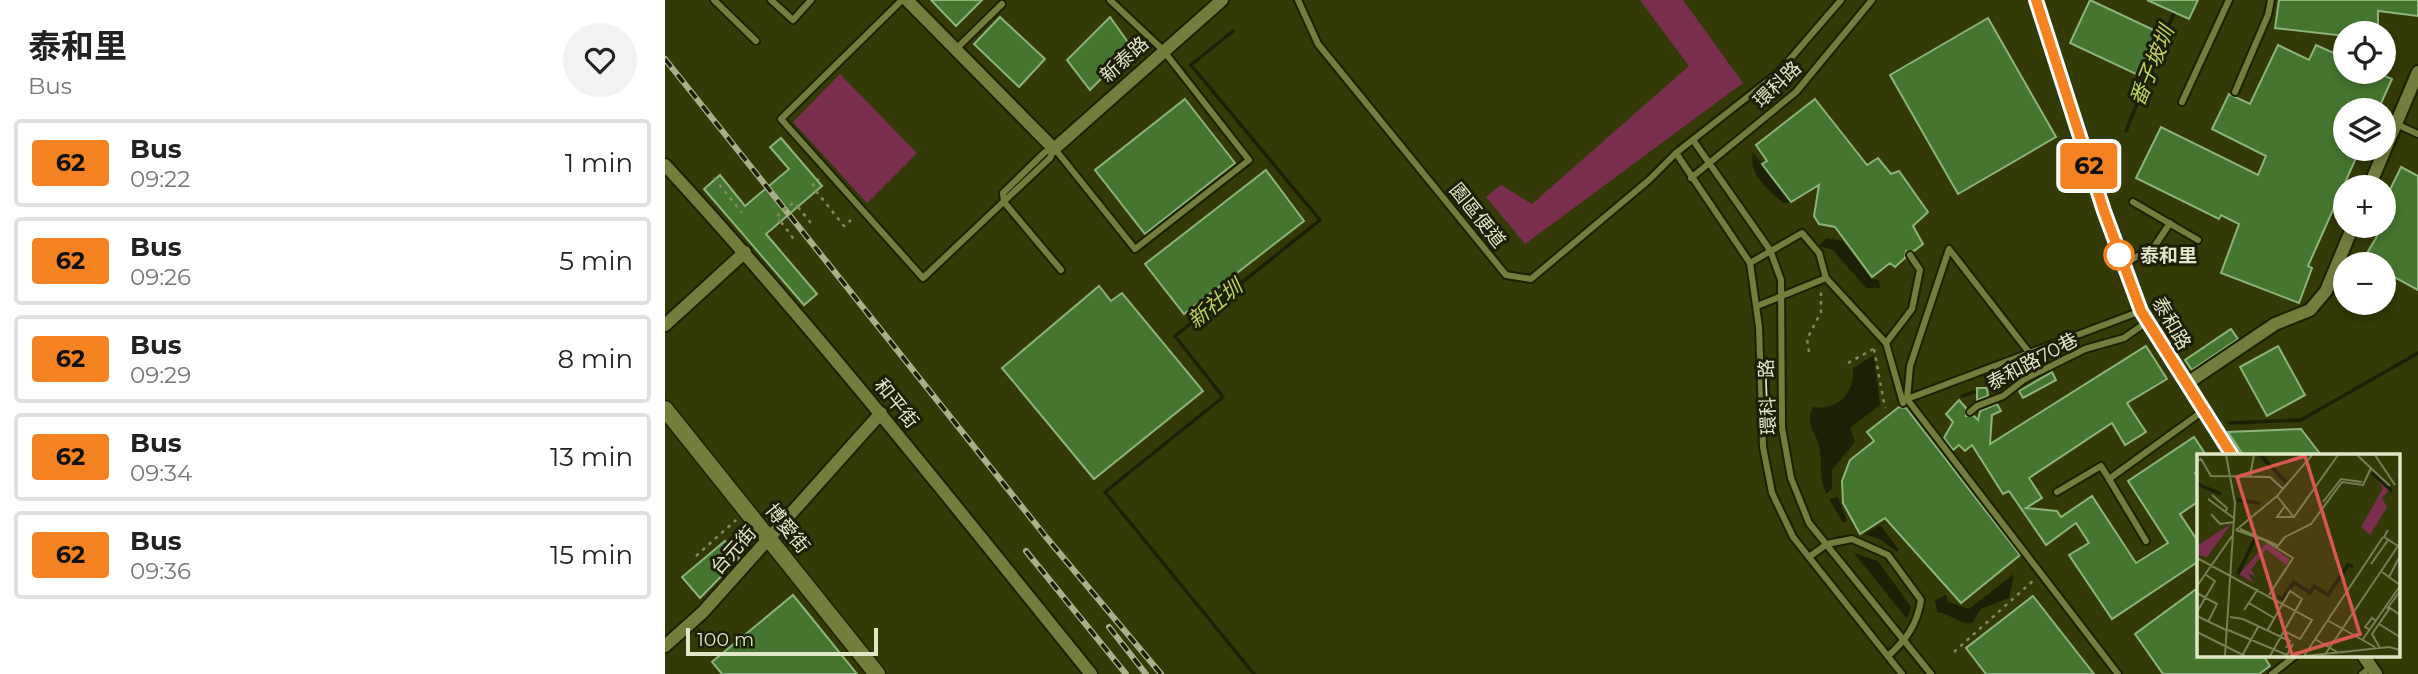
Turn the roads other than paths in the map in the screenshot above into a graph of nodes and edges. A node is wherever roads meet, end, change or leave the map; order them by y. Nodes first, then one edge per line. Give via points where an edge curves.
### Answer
1 (714, 0) edge
2 (771, 0) edge
3 (811, 0) edge
4 (902, 0) edge
5 (907, 0) edge
6 (1110, 0) edge
7 (1222, 0) edge
8 (1297, 0) edge
9 (1841, 0) edge
10 (1872, 0) edge
11 (2036, 0) edge
12 (2229, 0) edge
13 (2271, 0) edge
14 (1002, 4) dead end
15 (756, 41) dead end
16 (956, 50) junction
17 (1163, 50) junction
18 (2418, 72) edge
19 (2235, 92) dead end
20 (2182, 102) dead end
21 (2396, 124) joint
22 (2418, 134) edge
23 (1693, 140) junction
24 (1054, 149) junction
25 (1676, 153) junction
26 (1709, 164) junction
27 (665, 166) edge
28 (1691, 178) junction
29 (1004, 202) junction
30 (2133, 202) dead end
31 (2170, 223) junction
32 (2348, 238) edge
33 (2198, 240) dead end
34 (1770, 250) junction
35 (745, 252) junction
36 (1910, 255) dead end
37 (1750, 263) junction
38 (2123, 265) junction
39 (1061, 270) dead end
40 (1826, 278) junction
41 (1781, 297) junction
42 (1757, 306) junction
43 (2144, 316) junction
44 (665, 326) edge
45 (1886, 343) junction
46 (2028, 351) junction
47 (2186, 384) junction
48 (1905, 401) junction
49 (665, 410) edge
50 (2203, 411) junction
51 (1970, 412) dead end
52 (881, 413) junction
53 (2231, 454) edge
54 (2109, 479) junction
55 (2057, 492) dead end
56 (769, 538) junction
57 (2146, 541) dead end
58 (1827, 544) junction
59 (1809, 557) junction
60 (1905, 641) junction
61 (665, 646) edge
62 (1888, 656) junction
63 (2294, 656) edge
64 (877, 674) edge
65 (1091, 674) edge
66 (1902, 674) edge
67 (1931, 674) edge
68 (2118, 674) edge
69 (2272, 674) edge

1 - 15 lane
2 - 3 lane via 793,20
4 - 29 lane, 新泰路 via 781,119 923,278
5 - 16 street
6 - 17 lane
7 - 17 street, 新泰路
8 - 25 lane, 園區便道 via 1318,44 1506,275 1531,279
9 - 23 lane, 環科路 via 1778,73
10 - 26 lane, 環科路 via 1795,92
11 - 38 street, 泰和路
12 - 20 lane
13 - 19 lane
14 - 16 lane
16 - 24 street
17 - 24 street, 新泰路
17 - 24 lane via 1249,160 1135,249
18 - 21 street
21 - 22 lane
23 - 25 lane, 環科路
23 - 26 lane, 環科一路
24 - 29 lane, 新泰路 via 1051,158
25 - 28 lane, 環科一路
26 - 28 lane, 環科路
26 - 34 lane, 環科一路
27 - 35 street, 和平街
28 - 37 lane, 環科一路
29 - 39 lane
30 - 31 lane
31 - 33 lane
31 - 38 lane via 2154,247
32 - 47 street via 2326,292 2310,310 2275,324
34 - 37 lane
34 - 40 lane via 1802,233 1819,253
34 - 41 lane, 環科一路 via 1781,281
35 - 44 street
35 - 52 street, 和平街
36 - 45 lane via 1920,270 1912,309
37 - 42 lane, 環科一路
38 - 43 street, 泰和路
40 - 41 lane
40 - 45 lane
41 - 42 lane
41 - 58 lane, 環科一路 via 1781,428 1809,523
42 - 59 lane, 環科一路 via 1763,447 1772,492 1793,537
43 - 46 lane
43 - 47 street, 泰和路
43 - 51 lane, 泰和路70巷 via 2124,338 2085,349
45 - 48 lane
46 - 48 lane
46 - 48 lane via 1949,249 1910,366
47 - 50 street, 泰和路
48 - 68 lane
49 - 56 street, 博愛街
50 - 53 street, 泰和路
50 - 54 lane
52 - 56 street, 台元街
52 - 65 street, 和平街
54 - 55 lane via 2101,466
54 - 57 lane
56 - 61 street, 台元街
56 - 64 street, 博愛街
58 - 59 lane
58 - 60 lane, 環科一路
58 - 60 lane via 1852,539 1888,555 1921,600
59 - 62 lane, 環科一路
60 - 62 lane
60 - 67 lane, 環科一路
62 - 66 lane, 環科一路
63 - 69 lane

